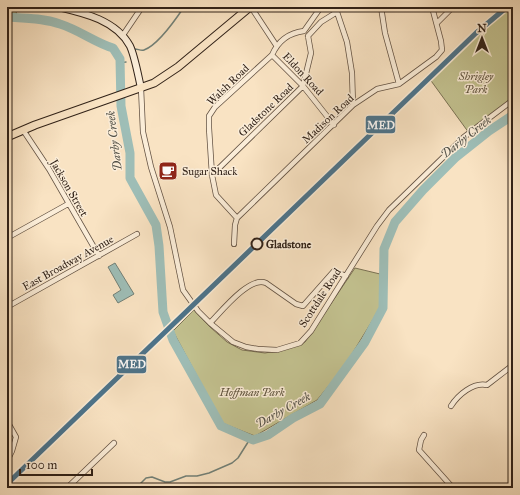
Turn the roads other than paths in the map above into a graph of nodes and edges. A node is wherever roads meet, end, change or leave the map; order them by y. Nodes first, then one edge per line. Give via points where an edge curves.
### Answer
1 (58, 7) edge
2 (142, 7) edge
3 (251, 7) edge
4 (321, 7) edge
5 (381, 7) edge
6 (432, 7) edge
7 (453, 7) edge
8 (337, 10) edge
9 (437, 24) junction
10 (304, 31) junction
11 (123, 34) junction
12 (308, 36) junction
13 (276, 45) junction
14 (272, 55) junction
15 (399, 84) junction
16 (304, 86) junction
17 (138, 89) junction
18 (513, 100) edge
19 (353, 105) junction
20 (334, 125) junction
21 (23, 130) junction
22 (7, 137) edge
23 (212, 175) junction
24 (68, 204) junction
25 (237, 218) junction
26 (137, 234) dead end
27 (7, 238) edge
28 (234, 244) dead end
29 (99, 256) junction
30 (346, 276) junction
31 (7, 307) edge
32 (210, 323) junction
33 (513, 365) edge
34 (452, 406) dead end
35 (7, 421) edge
36 (424, 435) dead end
37 (114, 443) dead end
38 (7, 461) edge
39 (67, 488) edge
40 (453, 488) edge

1 - 11 street via 92,16
2 - 11 street
3 - 13 street, Eldon Road
3 - 17 main road via 178,68 154,83
4 - 10 street
5 - 15 street via 385,33
6 - 9 street
7 - 9 street
8 - 12 street
8 - 19 street via 347,42 352,73
9 - 15 street, Madison Road via 442,50
10 - 12 street
10 - 13 street via 290,35
11 - 17 street via 130,47
12 - 16 street, Gladstone Road via 311,53
13 - 14 street, Walsh Road
14 - 16 street, Eldon Road
14 - 23 street, Walsh Road via 215,107 210,116
15 - 19 street, Madison Road via 377,89
16 - 20 street, Eldon Road
16 - 23 street, Gladstone Road
17 - 21 main road
17 - 32 street, Scottdale Road via 144,132 170,228 183,290
18 - 30 street, Scottdale Road via 464,137 389,210
19 - 20 street, Madison Road
20 - 25 street, Madison Road
21 - 22 main road
21 - 24 street, Jackson Street
23 - 25 street, Walsh Road via 216,195
24 - 27 street
24 - 29 street, Jackson Street
25 - 28 street
26 - 29 street, East Broadway Avenue
29 - 31 street, East Broadway Avenue
30 - 32 street via 334,271 303,306 296,304 263,281 255,283 231,300
30 - 32 street, Scottdale Road via 300,343 277,350 246,347 232,342
33 - 34 street via 487,385 470,388 454,401
35 - 38 street via 16,437
36 - 40 street via 419,450
37 - 39 street

